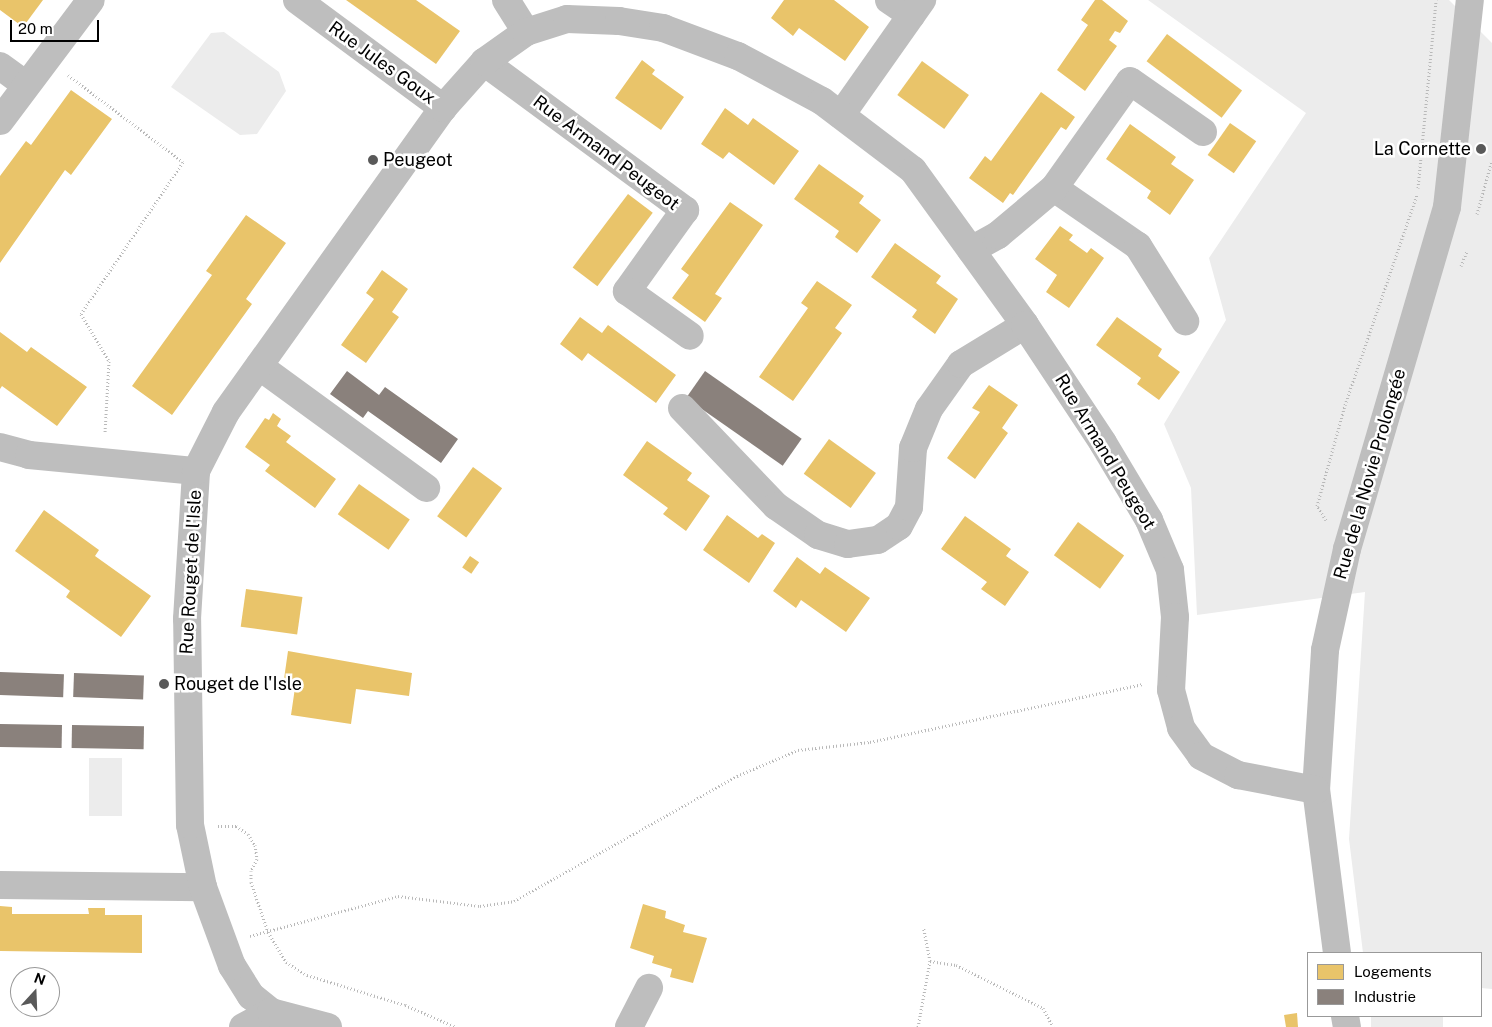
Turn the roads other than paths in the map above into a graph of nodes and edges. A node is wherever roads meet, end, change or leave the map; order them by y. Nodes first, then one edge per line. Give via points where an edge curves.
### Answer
1 (91, 0) edge
2 (297, 0) edge
3 (506, 0) edge
4 (889, 0) edge
5 (1470, 0) edge
6 (916, 8) edge
7 (622, 10) edge
8 (526, 32) junction
9 (484, 62) junction
10 (0, 66) edge
11 (26, 84) junction
12 (443, 108) junction
13 (841, 115) junction
14 (0, 120) edge
15 (1202, 132) dead end
16 (1054, 188) junction
17 (971, 250) junction
18 (1185, 321) dead end
19 (1025, 324) junction
20 (690, 336) dead end
21 (260, 366) junction
22 (682, 408) dead end
23 (0, 447) edge
24 (196, 471) junction
25 (426, 488) dead end
26 (1316, 790) junction
27 (0, 885) edge
28 (203, 887) junction
29 (1337, 952) edge
30 (649, 988) dead end
31 (271, 1012) junction
32 (243, 1027) edge
33 (328, 1027) edge
34 (629, 1027) edge

1 - 11 street
2 - 12 street, Rue Jules Goux
3 - 8 street
4 - 6 street
5 - 26 street, Rue de la Novie Prolongée via 1447,207 1347,549 1325,650
6 - 13 street
7 - 8 street, Rue Armand Peugeot via 567,19
7 - 13 street, Rue Armand Peugeot via 738,56 822,101
8 - 9 street, Rue Armand Peugeot
9 - 12 street, Rue Armand Peugeot
9 - 20 street, Rue Armand Peugeot via 685,210 627,291
10 - 11 street
11 - 14 street
12 - 21 street, Rue Armand Peugeot
13 - 17 street, Rue Armand Peugeot via 913,170
15 - 16 street via 1130,81
16 - 17 street via 998,236
16 - 18 street via 1138,246
17 - 19 street, Rue Armand Peugeot
19 - 22 street via 961,364 929,409 912,448 909,507 899,526 878,540 848,544 818,535 776,506
19 - 26 street, Rue Armand Peugeot via 1104,443 1149,520 1170,570 1175,618 1171,690 1181,728 1201,756 1238,775
21 - 24 street, Rue Armand Peugeot via 226,412
21 - 25 street
23 - 24 street via 29,455
24 - 28 street, Rue Rouget de l'Isle via 187,619 190,825
26 - 29 street, Rue de la Novie Prolongée
27 - 28 street
28 - 31 street, Rue Rouget de l'Isle via 232,966 252,996
30 - 34 street
31 - 32 street
31 - 33 street

